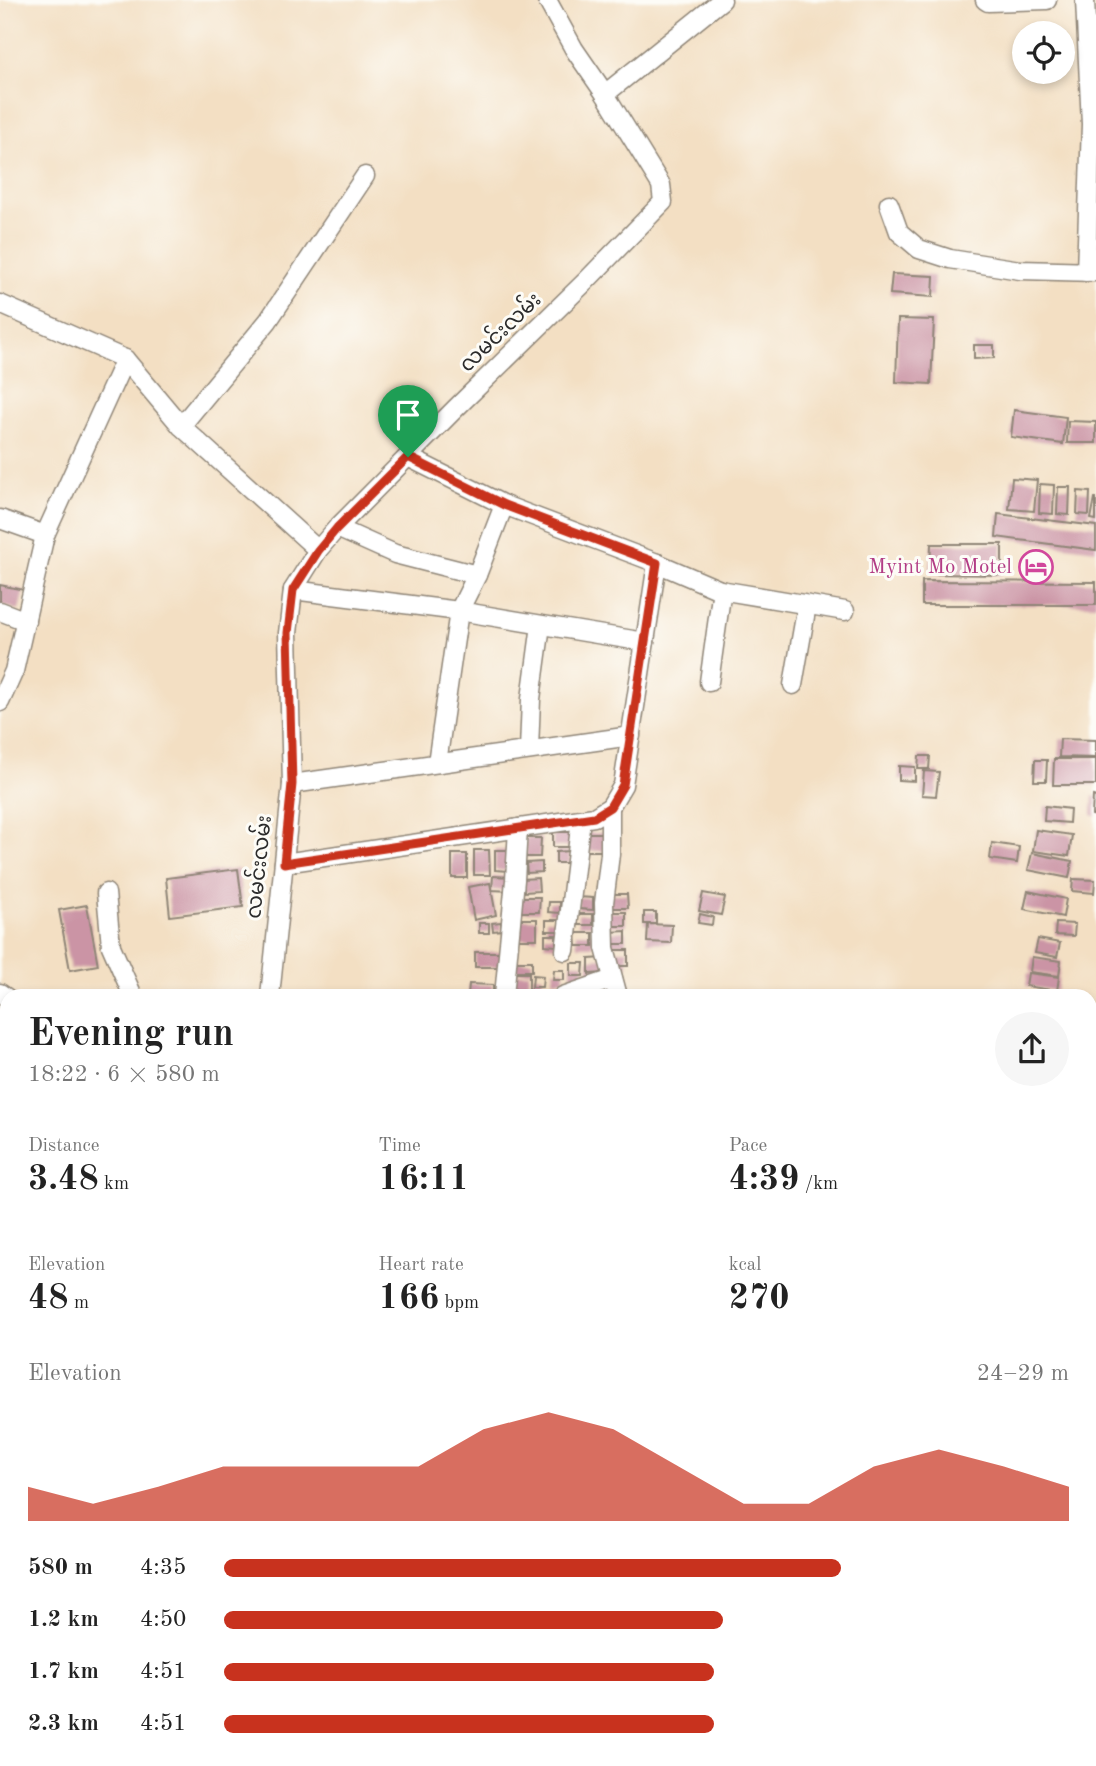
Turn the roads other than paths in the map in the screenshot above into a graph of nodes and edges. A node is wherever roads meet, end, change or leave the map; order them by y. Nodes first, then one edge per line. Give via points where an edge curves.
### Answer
1 (547, 0) edge
2 (722, 0) edge
3 (985, 0) edge
4 (1046, 0) edge
5 (1085, 0) edge
6 (605, 94) junction
7 (365, 176) dead end
8 (889, 204) dead end
9 (1091, 272) edge
10 (0, 304) edge
11 (125, 359) junction
12 (181, 426) junction
13 (408, 457) junction
14 (504, 505) junction
15 (0, 519) edge
16 (337, 528) junction
17 (45, 535) junction
18 (318, 551) junction
19 (657, 563) junction
20 (477, 575) junction
21 (293, 590) junction
22 (720, 590) junction
23 (807, 606) junction
24 (0, 611) edge
25 (459, 611) junction
26 (845, 611) dead end
27 (26, 621) junction
28 (541, 625) junction
29 (645, 642) junction
30 (709, 682) dead end
31 (793, 685) dead end
32 (0, 702) edge
33 (631, 736) junction
34 (529, 750) junction
35 (438, 763) junction
36 (292, 784) junction
37 (610, 807) junction
38 (582, 819) junction
39 (518, 828) junction
40 (284, 863) junction
41 (106, 894) dead end
42 (565, 951) dead end
43 (615, 988) edge
44 (130, 989) edge
45 (271, 989) edge
46 (505, 989) edge

1 - 6 street, လမင်းလမ်း
2 - 6 street
3 - 4 street
5 - 9 street
6 - 13 street, လမင်းလမ်း via 661,185 663,202
7 - 12 street via 268,321
8 - 9 street via 899,232 919,250 1020,271
10 - 11 street
11 - 12 street
11 - 17 street
12 - 18 street
13 - 14 street
13 - 16 street, လမင်းလမ်း
14 - 19 street
14 - 20 street
15 - 17 street
16 - 18 street, လမင်းလမ်း
16 - 20 street via 395,554
17 - 27 street
18 - 21 street, လမင်းလမ်း
19 - 22 street
19 - 29 street
20 - 25 street
21 - 25 street
21 - 36 street, လမင်းလမ်း via 288,633
22 - 23 street
22 - 30 street
23 - 26 street
23 - 31 street
24 - 27 street
25 - 28 street
25 - 35 street
27 - 32 street via 14,671
28 - 29 street
28 - 34 street
29 - 33 street
33 - 34 street
33 - 37 street via 623,785
34 - 35 street
35 - 36 street
36 - 40 street, လမင်းလမ်း
37 - 38 street
37 - 43 street via 605,948
38 - 39 street
38 - 42 street
39 - 40 street
39 - 46 street
40 - 45 street, လမင်းလမ်း
41 - 44 street via 111,947

